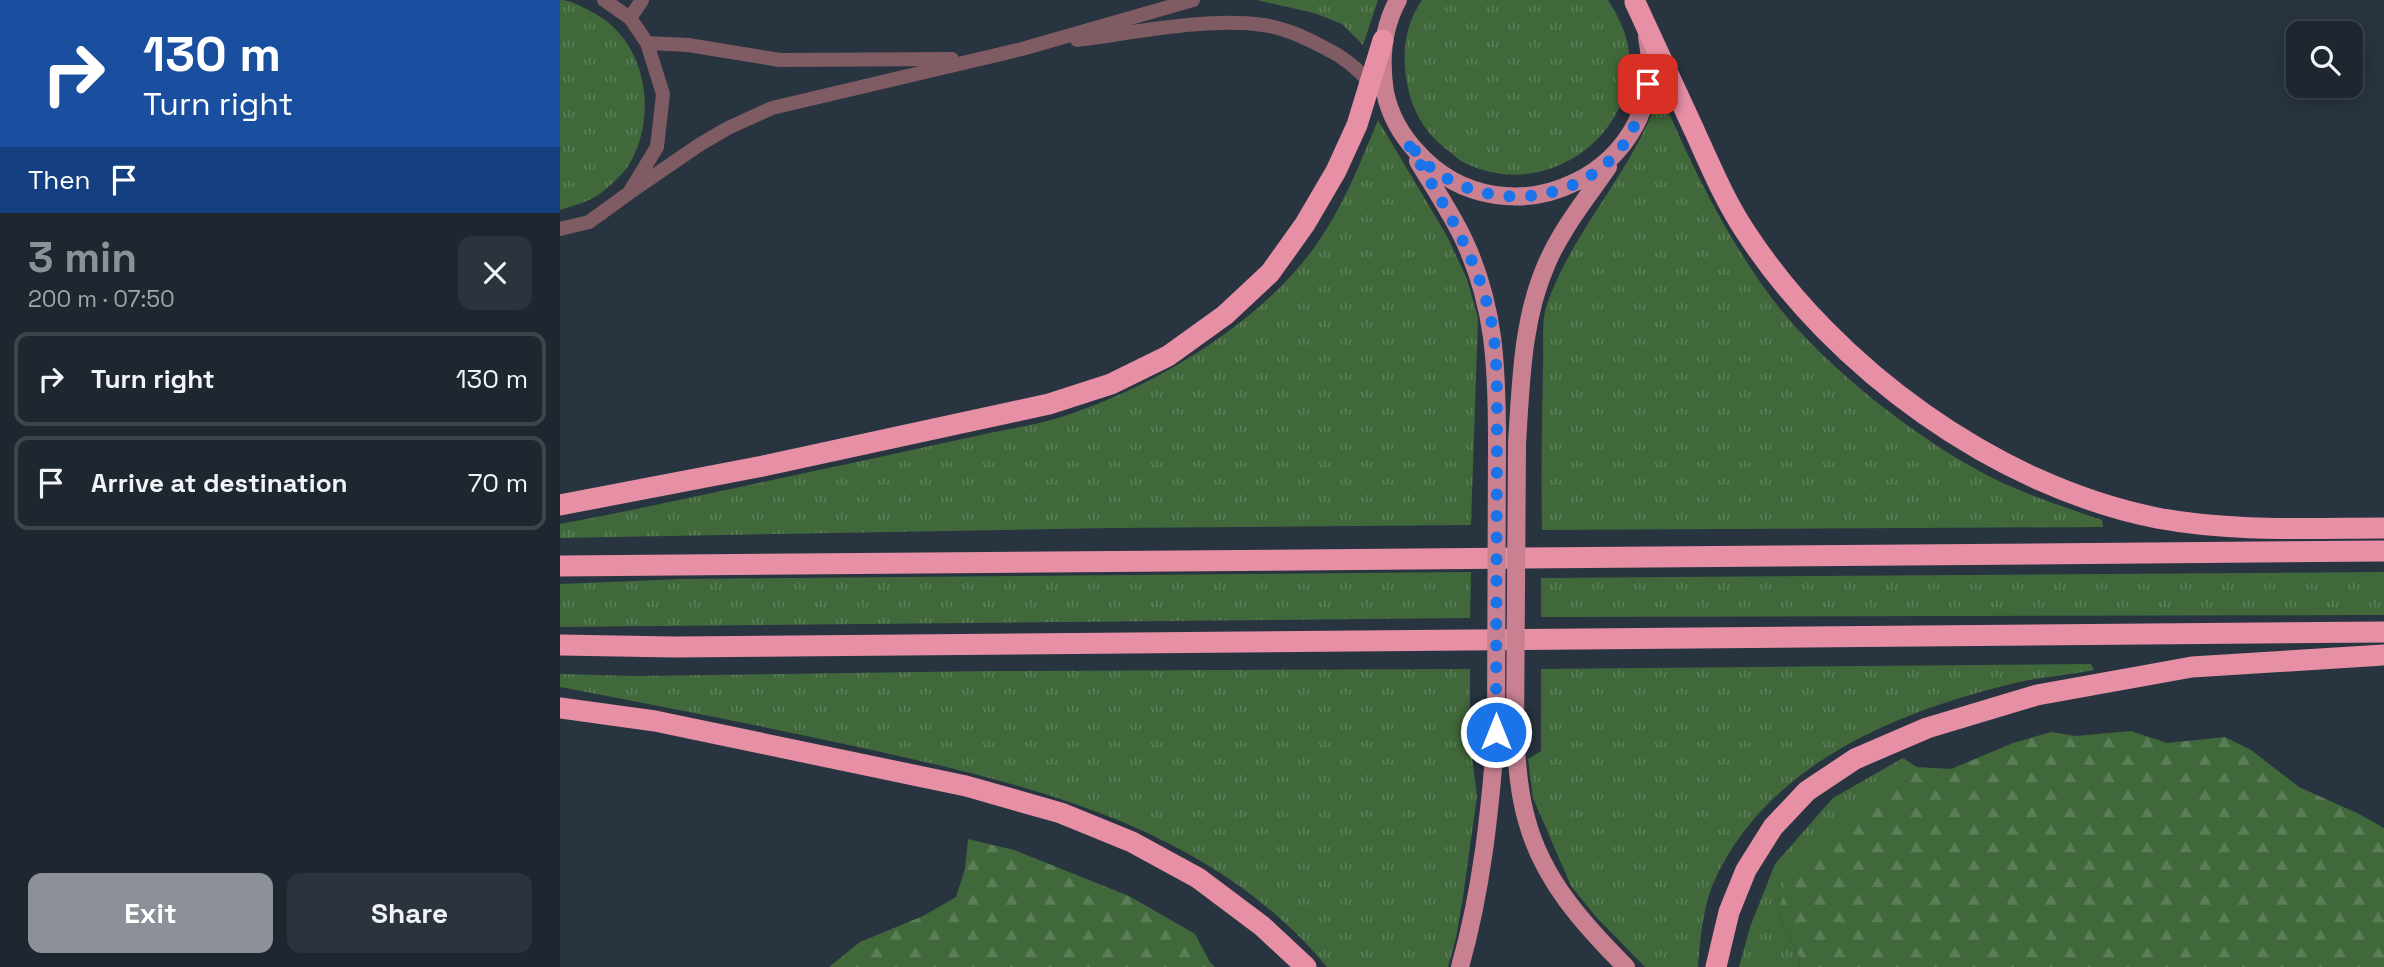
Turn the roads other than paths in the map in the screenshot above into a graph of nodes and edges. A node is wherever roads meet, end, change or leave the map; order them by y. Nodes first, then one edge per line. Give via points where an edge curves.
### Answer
1 (604, 0) edge
2 (642, 0) edge
3 (1193, 0) edge
4 (1398, 0) edge
5 (1634, 1) edge
6 (630, 18) junction
7 (1383, 40) junction
8 (647, 43) junction
9 (1034, 46) junction
10 (978, 58) junction
11 (1370, 83) junction
12 (1392, 115) junction
13 (1406, 140) junction
14 (1621, 148) junction
15 (629, 193) junction
16 (560, 229) edge
17 (560, 505) edge
18 (2384, 528) edge
19 (2384, 551) edge
20 (560, 566) edge
21 (2384, 632) edge
22 (560, 645) edge
23 (2384, 655) edge
24 (560, 708) edge
25 (1306, 967) edge
26 (1460, 967) edge
27 (1626, 967) edge
28 (1716, 967) edge

1 - 6 lane
2 - 6 lane
3 - 9 lane
4 - 7 main road
5 - 14 main road via 1649,47 1648,84 1639,118
5 - 18 highway via 1744,230 1785,287 1881,383 1941,426 2011,466 2096,503 2158,518 2239,527
6 - 8 lane
7 - 11 highway
7 - 12 main road via 1382,71
8 - 10 lane via 780,60
8 - 15 lane via 663,94 657,147
9 - 10 lane
9 - 11 lane via 1220,23 1264,25 1300,35 1331,51
10 - 15 lane via 772,108 727,128
11 - 12 lane
11 - 17 highway via 1336,171 1270,273 1225,315 1168,356 1111,384 1049,404 776,464
12 - 13 main road
13 - 14 main road via 1430,167 1460,186 1494,196 1529,197 1563,189 1595,172
13 - 26 main road, bridge via 1475,268 1491,324 1497,368 1496,732 1481,876
14 - 27 main road, bridge via 1547,263 1522,359 1515,736 1525,810 1539,854 1561,893
15 - 16 lane via 589,222
19 - 20 highway
21 - 22 highway
23 - 28 highway via 2192,667 2037,695 1927,728 1855,759 1807,791 1773,827 1742,880
24 - 25 highway via 655,720 967,786 1061,813 1132,842 1198,878 1262,926

